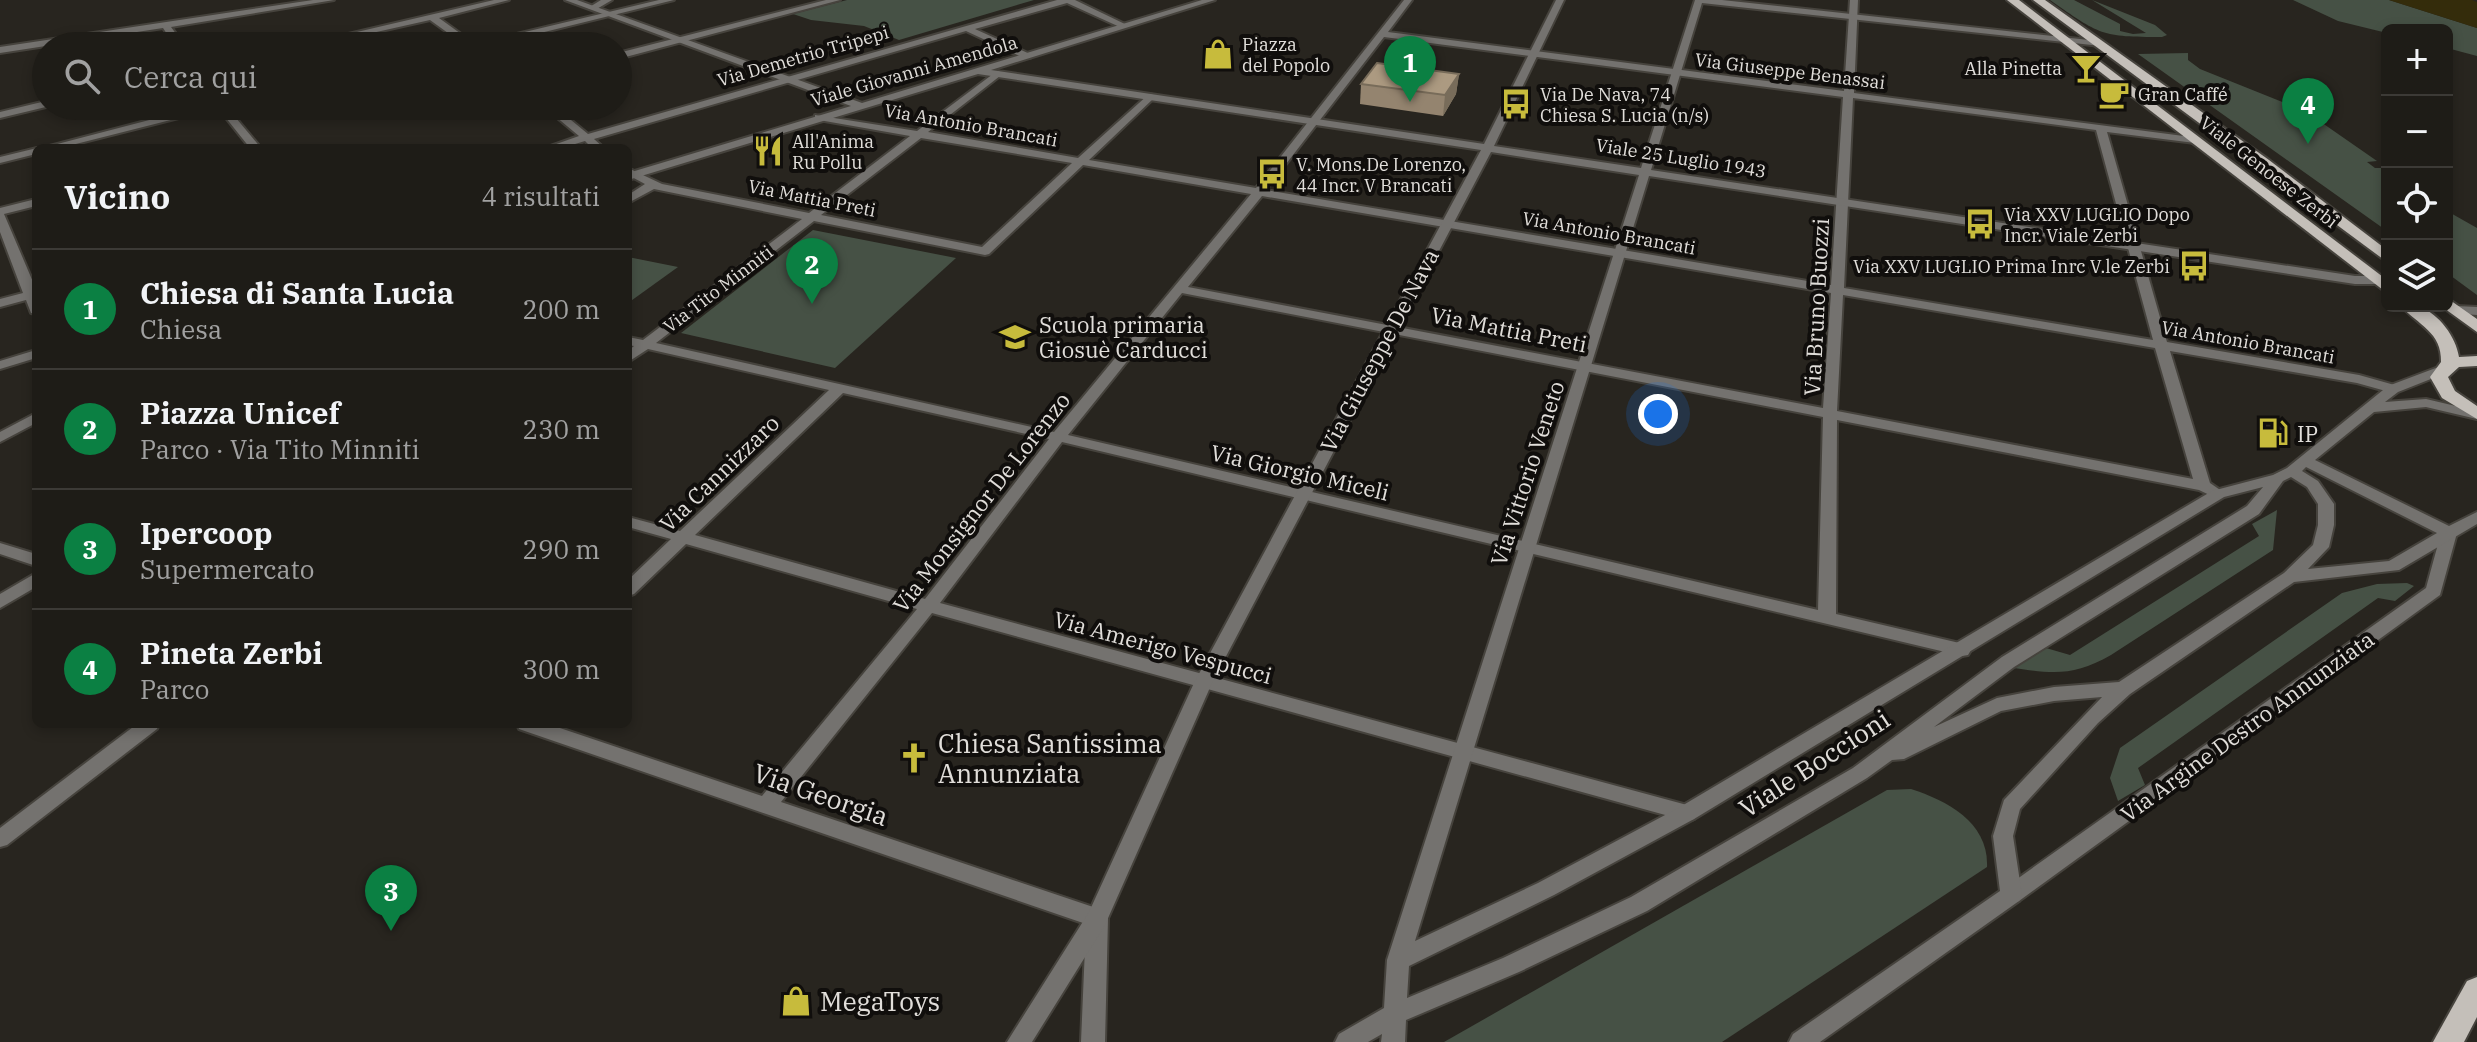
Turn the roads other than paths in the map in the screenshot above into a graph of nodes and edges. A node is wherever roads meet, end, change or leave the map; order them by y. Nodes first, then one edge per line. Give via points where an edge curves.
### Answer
1 (330, 0) edge
2 (505, 0) edge
3 (569, 0) edge
4 (608, 0) edge
5 (670, 0) edge
6 (836, 0) edge
7 (1067, 0) edge
8 (1211, 0) edge
9 (1408, 0) edge
10 (1560, 0) edge
11 (1699, 0) edge
12 (1854, 0) edge
13 (2012, 0) edge
14 (2038, 0) edge
15 (592, 8) junction
16 (609, 14) junction
17 (432, 17) junction
18 (1853, 17) junction
19 (165, 25) junction
20 (1125, 26) junction
21 (966, 28) junction
22 (119, 32) edge
23 (170, 32) edge
24 (365, 32) edge
25 (454, 32) edge
26 (533, 32) edge
27 (1382, 34) junction
28 (680, 40) junction
29 (2068, 41) junction
30 (2096, 42) junction
31 (32, 45) edge
32 (0, 50) edge
33 (632, 52) edge
34 (1533, 53) junction
35 (1027, 56) junction
36 (979, 71) junction
37 (1677, 72) junction
38 (997, 74) junction
39 (785, 80) junction
40 (1849, 94) junction
41 (1149, 97) junction
42 (858, 105) junction
43 (32, 107) edge
44 (0, 115) edge
45 (819, 117) junction
46 (159, 120) edge
47 (232, 120) edge
48 (565, 120) edge
49 (1314, 120) junction
50 (2101, 128) junction
51 (919, 134) junction
52 (586, 138) junction
53 (2195, 140) junction
54 (63, 144) edge
55 (251, 144) edge
56 (564, 144) edge
57 (594, 144) edge
58 (1488, 147) junction
59 (32, 152) edge
60 (0, 160) edge
61 (1081, 163) junction
62 (1646, 170) junction
63 (632, 173) edge
64 (632, 175) edge
65 (653, 184) junction
66 (1258, 193) junction
67 (632, 197) edge
68 (1842, 200) junction
69 (32, 203) edge
70 (0, 214) edge
71 (813, 216) junction
72 (1446, 224) junction
73 (2131, 244) junction
74 (1620, 253) junction
75 (2381, 253) edge
76 (2381, 283) edge
77 (2381, 284) edge
78 (32, 289) edge
79 (1179, 289) junction
80 (1839, 290) junction
81 (32, 295) edge
82 (0, 303) edge
83 (2416, 312) edge
84 (1390, 328) junction
85 (632, 342) edge
86 (645, 345) junction
87 (2160, 345) junction
88 (32, 355) edge
89 (632, 355) edge
90 (2477, 361) edge
91 (0, 365) edge
92 (1584, 366) junction
93 (2445, 367) junction
94 (841, 387) junction
95 (2393, 389) junction
96 (2369, 408) junction
97 (2477, 414) edge
98 (1830, 416) junction
99 (32, 419) edge
100 (1058, 437) junction
101 (0, 438) edge
102 (2306, 461) junction
103 (2285, 474) junction
104 (2210, 490) junction
105 (1301, 496) junction
106 (2477, 517) edge
107 (632, 523) edge
108 (2449, 533) junction
109 (684, 537) junction
110 (1527, 547) junction
111 (0, 548) edge
112 (32, 559) edge
113 (2290, 577) junction
114 (32, 582) edge
115 (632, 586) edge
116 (0, 602) edge
117 (928, 607) junction
118 (1827, 617) junction
119 (1962, 650) junction
120 (1203, 683) junction
121 (2123, 689) junction
122 (145, 728) edge
123 (538, 728) edge
124 (1463, 752) junction
125 (1860, 773) junction
126 (767, 805) junction
127 (1687, 813) junction
128 (0, 839) edge
129 (2011, 895) junction
130 (1097, 918) junction
131 (1398, 960) junction
132 (2477, 990) edge
133 (1392, 1015) junction
134 (1019, 1042) edge
135 (1093, 1042) edge
136 (1347, 1042) edge
137 (1393, 1042) edge
138 (1409, 1042) edge
139 (1801, 1042) edge
140 (2448, 1042) edge

1 - 19 street
2 - 17 street
3 - 15 street
4 - 15 street
5 - 16 street
6 - 28 street
7 - 20 street
7 - 21 street, Via Demetrio Tripepi
8 - 20 street, Viale Giovanni Amendola
9 - 27 street, Via Monsignor De Lorenzo
10 - 34 street, Via Giuseppe De Nava
11 - 18 street
11 - 37 street, Via Vittorio Veneto
12 - 18 street, Via Bruno Buozzi
13 - 29 main road, Viale Genoese Zerbi
14 - 30 main road, Viale Genoese Zerbi
15 - 16 street
16 - 26 street
16 - 28 street
17 - 24 street
17 - 25 street
18 - 29 street
18 - 40 street, Via Bruno Buozzi
19 - 22 street
19 - 23 street
20 - 35 street, Viale Giovanni Amendola
21 - 35 street
21 - 39 street, Via Demetrio Tripepi
27 - 34 street, Via Giuseppe Benassai
27 - 49 street, Via Monsignor De Lorenzo
28 - 33 street
28 - 39 street
29 - 30 street
29 - 53 main road, Viale Genoese Zerbi
30 - 75 main road, Viale Genoese Zerbi
31 - 32 street
34 - 37 street, Via Giuseppe Benassai
34 - 58 street, Via Giuseppe De Nava
35 - 36 street, Viale Giovanni Amendola
36 - 38 street, Viale 25 Luglio 1943
36 - 42 street, Viale Giovanni Amendola
37 - 40 street, Via Giuseppe Benassai
37 - 62 street, Via Vittorio Veneto
38 - 41 street, Viale 25 Luglio 1943
38 - 51 street, Via Tito Minniti
39 - 42 street
39 - 52 street, Via Demetrio Tripepi
40 - 50 street, Via Giuseppe Benassai
40 - 68 street, Via Bruno Buozzi
41 - 49 street, Viale 25 Luglio 1943
41 - 61 street
42 - 45 street, Viale Giovanni Amendola
43 - 44 street
45 - 51 street, Via Antonio Brancati
45 - 63 street, Viale Giovanni Amendola
46 - 54 street
47 - 55 street
48 - 52 street
49 - 58 street, Viale 25 Luglio 1943
49 - 66 street, Via Monsignor De Lorenzo
50 - 53 street, Via Giuseppe Benassai
50 - 73 street
51 - 61 street, Via Antonio Brancati
51 - 71 street, Via Tito Minniti
52 - 56 street, Via Demetrio Tripepi
52 - 57 street
53 - 76 main road, Viale Genoese Zerbi
58 - 62 street, Viale 25 Luglio 1943
58 - 72 street, Via Giuseppe De Nava
59 - 60 street
61 - 66 street, Via Antonio Brancati
61 - 71 street, Via Mattia Preti via 985,251
62 - 68 street, Viale 25 Luglio 1943
62 - 74 street, Via Vittorio Veneto
64 - 65 street, Via Mattia Preti
65 - 67 street
65 - 71 street, Via Mattia Preti
66 - 72 street, Via Antonio Brancati
66 - 79 street, Via Monsignor De Lorenzo
68 - 73 street, Viale 25 Luglio 1943
68 - 80 street, Via Bruno Buozzi
69 - 70 street
70 - 78 street
71 - 86 street, Via Tito Minniti
72 - 74 street, Via Antonio Brancati
72 - 84 street, Via Giuseppe De Nava
73 - 77 street, Viale 25 Luglio 1943
73 - 87 street
74 - 80 street, Via Antonio Brancati
74 - 92 street, Via Vittorio Veneto
79 - 84 street, Via Mattia Preti
79 - 100 street, Via Monsignor De Lorenzo
80 - 87 street, Via Antonio Brancati
80 - 98 street, Via Bruno Buozzi
81 - 82 street
83 - 93 main road via 2447,340 2451,351
84 - 92 street, Via Mattia Preti
84 - 105 street, Via Giuseppe De Nava
85 - 86 street, Via Giorgio Miceli
86 - 89 street, Via Tito Minniti
86 - 94 street, Via Giorgio Miceli
87 - 95 street, Via Antonio Brancati
87 - 104 street
88 - 91 street
90 - 93 main road
92 - 98 street, Via Mattia Preti
92 - 110 street, Via Vittorio Veneto
93 - 95 street, Viale Boccioni
93 - 97 main road via 2439,377 2448,394
94 - 100 street, Via Giorgio Miceli
94 - 109 street, Via Cannizzaro
95 - 96 street, Viale Boccioni
96 - 97 street via 2426,403
96 - 102 street, Viale Boccioni
98 - 104 street, Via Mattia Preti
98 - 118 street, Via Bruno Buozzi
99 - 101 street
100 - 105 street, Via Giorgio Miceli
100 - 117 street, Via Monsignor De Lorenzo
102 - 103 street, Viale Boccioni
102 - 108 street
103 - 104 street, Viale Boccioni
103 - 113 street via 2313,484 2326,504 2321,547
103 - 125 street, Viale Boccioni via 2253,510 2008,662
104 - 119 street, Viale Boccioni
105 - 110 street, Via Giorgio Miceli
105 - 120 street, Via Giuseppe De Nava
106 - 108 street
107 - 109 street, Via Amerigo Vespucci
108 - 113 street via 2393,566
108 - 129 street, Via Argine Destro Annunziata via 2434,591
109 - 115 street, Via Cannizzaro
109 - 117 street, Via Amerigo Vespucci
110 - 118 street, Via Giorgio Miceli
110 - 124 street, Via Vittorio Veneto
111 - 112 street
113 - 121 street
114 - 116 street
117 - 120 street, Via Amerigo Vespucci
117 - 126 street, Via Monsignor De Lorenzo
118 - 119 street, Via Giorgio Miceli
119 - 127 street, Viale Boccioni
120 - 124 street, Via Amerigo Vespucci
120 - 130 street, Via Giuseppe De Nava
121 - 125 street via 1997,705
121 - 129 street via 2011,806 2003,836
122 - 128 street
123 - 126 street, Via Georgia
124 - 127 street, Via Amerigo Vespucci
124 - 131 street, Via Vittorio Veneto
125 - 133 street, Viale Boccioni via 1639,904
126 - 130 street, Via Georgia
127 - 131 street, Viale Boccioni
129 - 139 street, Via Argine Destro Annunziata
130 - 134 street, Via Giuseppe De Nava
130 - 135 street, Via Giuseppe De Nava
131 - 133 street, Via Vittorio Veneto
132 - 140 main road
133 - 136 street, Viale Boccioni
133 - 137 street, Via Vittorio Veneto
133 - 138 street

